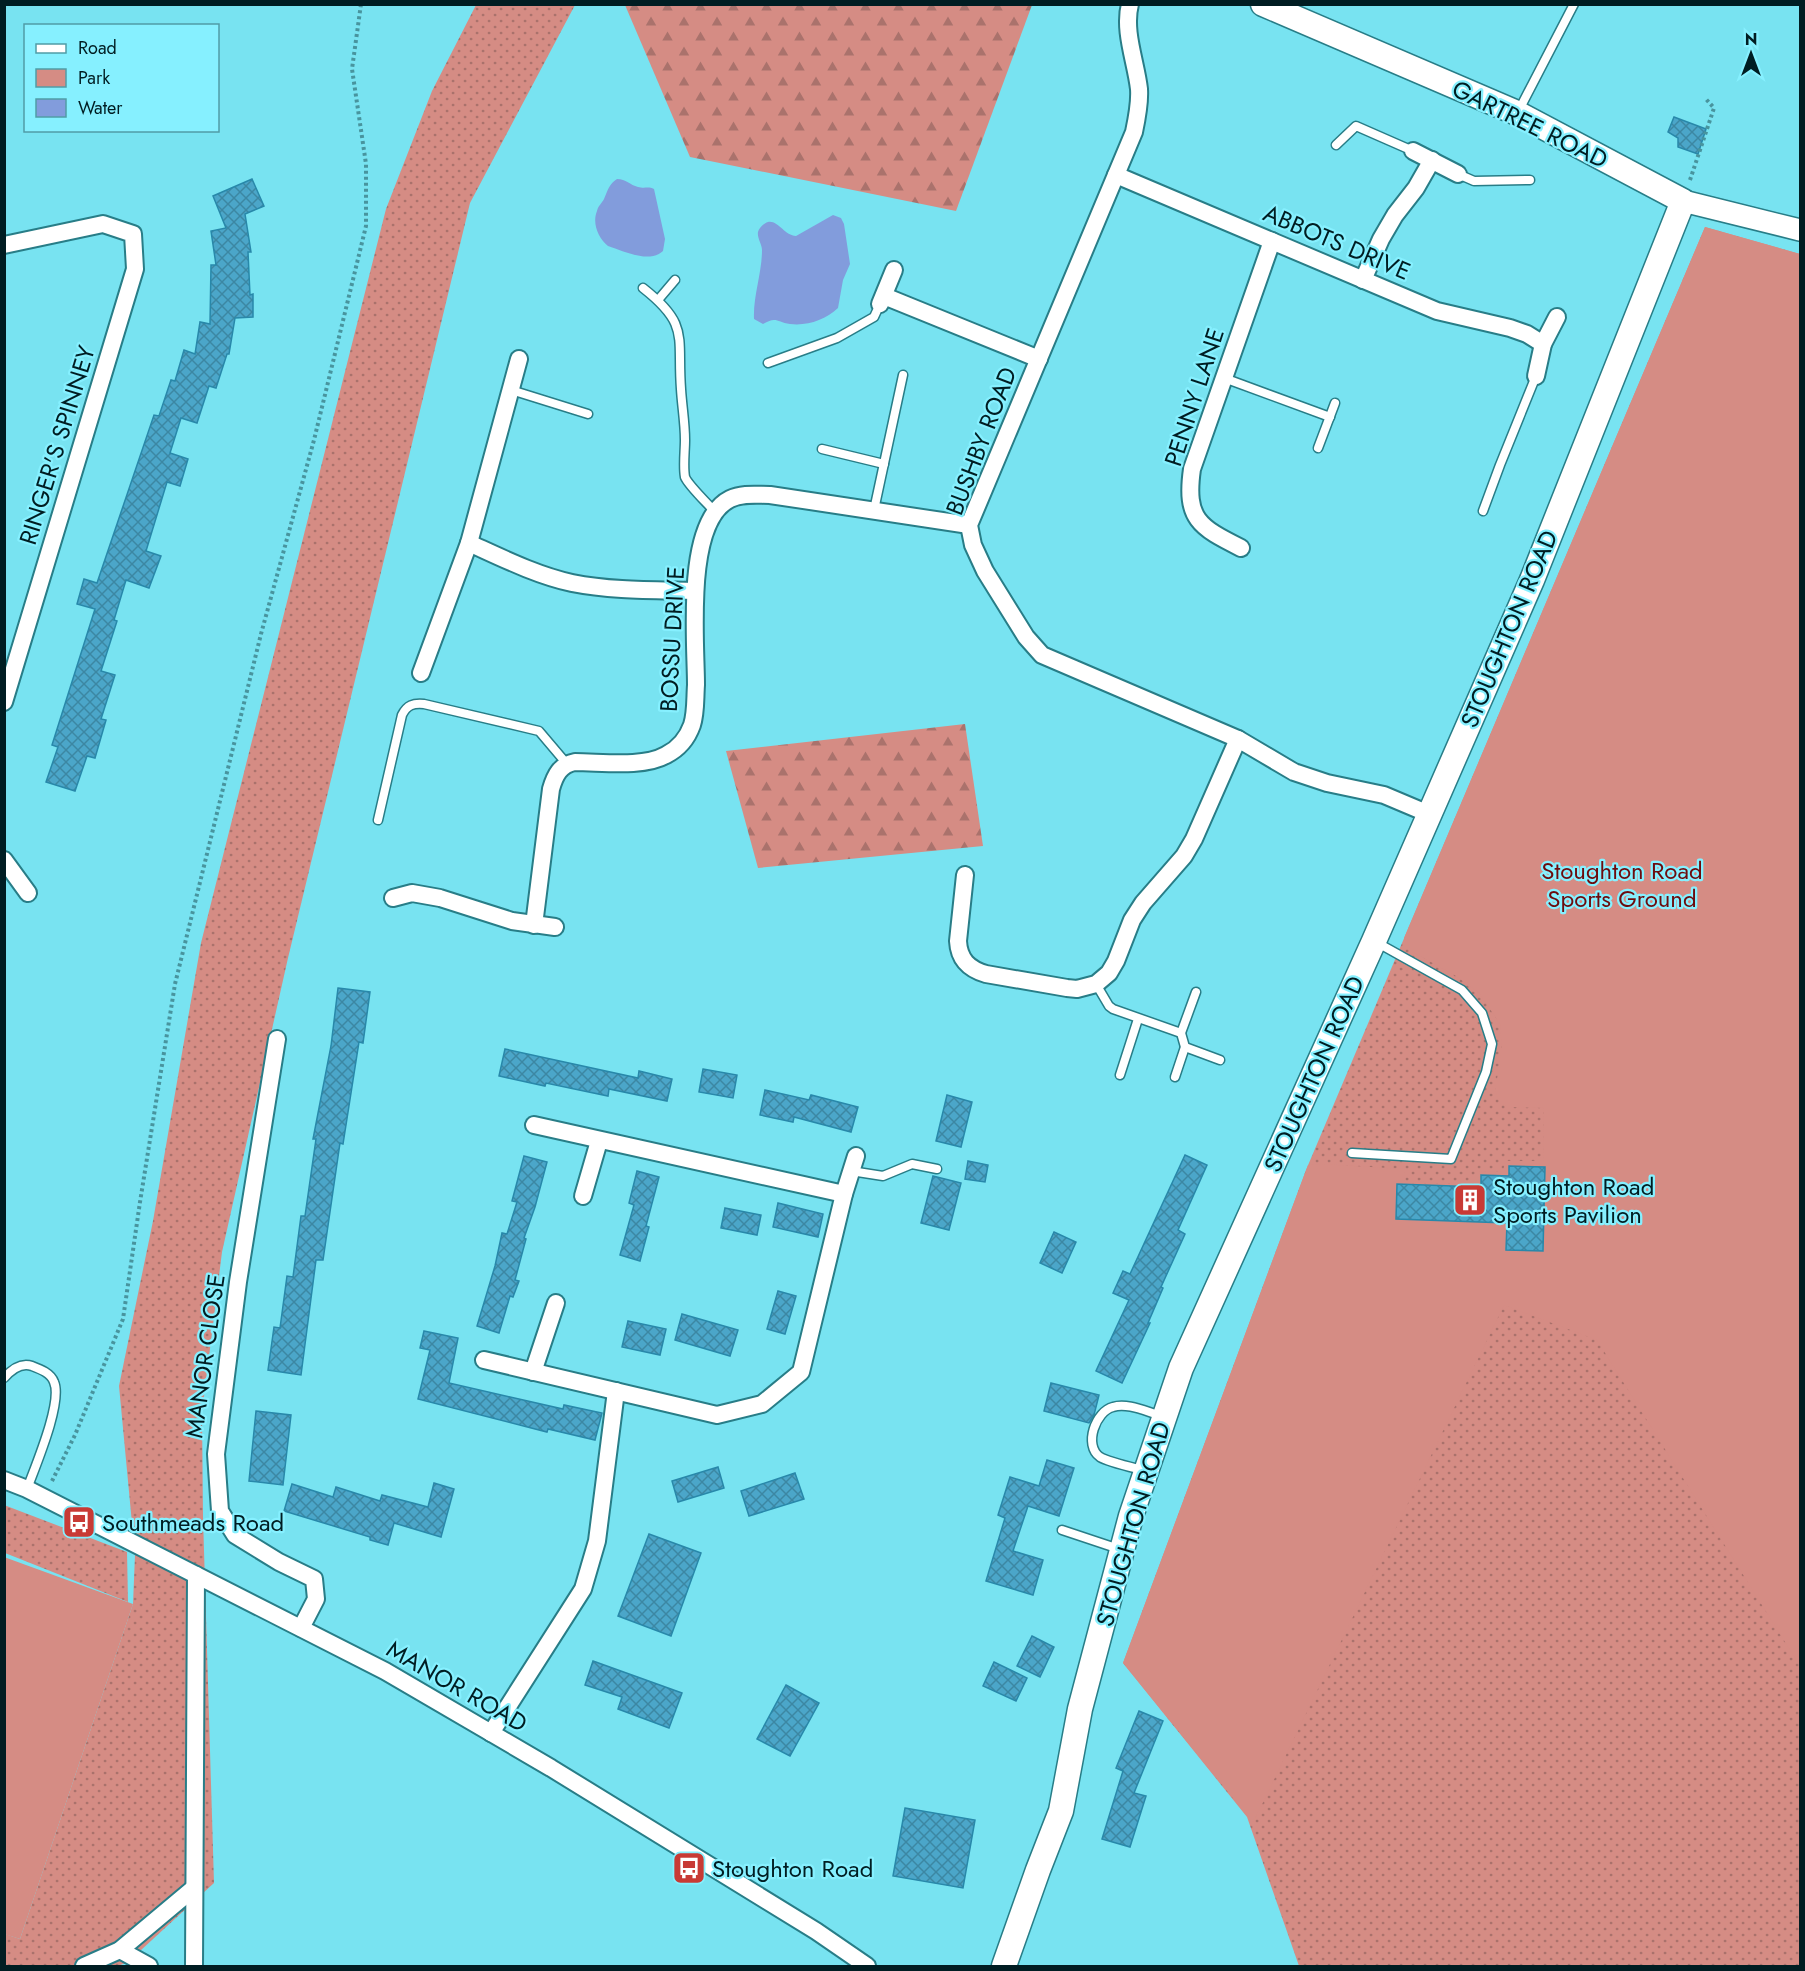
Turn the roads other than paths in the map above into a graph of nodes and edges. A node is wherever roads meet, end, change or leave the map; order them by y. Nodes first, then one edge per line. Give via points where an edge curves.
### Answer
1 (1130, 4) edge
2 (1263, 4) edge
3 (1574, 4) edge
4 (1517, 113) junction
5 (1336, 145) dead end
6 (1413, 151) joint
7 (1432, 160) junction
8 (1458, 174) joint
9 (1116, 175) junction
10 (1530, 180) dead end
11 (1683, 201) junction
12 (1800, 230) edge
13 (1272, 241) junction
14 (4, 245) edge
15 (894, 270) dead end
16 (675, 280) dead end
17 (1363, 280) junction
18 (643, 288) dead end
19 (658, 300) junction
20 (882, 300) junction
21 (1557, 317) dead end
22 (1543, 344) junction
23 (519, 359) dead end
24 (1039, 359) junction
25 (768, 363) dead end
26 (903, 375) dead end
27 (1536, 376) joint
28 (1224, 378) junction
29 (511, 390) junction
30 (1335, 403) dead end
31 (588, 414) dead end
32 (1330, 417) junction
33 (822, 448) dead end
34 (1318, 448) dead end
35 (884, 464) junction
36 (873, 510) junction
37 (1483, 511) dead end
38 (715, 512) junction
39 (969, 525) junction
40 (469, 543) junction
41 (1240, 548) dead end
42 (695, 591) junction
43 (421, 673) dead end
44 (4, 702) edge
45 (1238, 740) junction
46 (567, 764) junction
47 (1429, 814) junction
48 (378, 820) dead end
49 (4, 860) edge
50 (965, 875) dead end
51 (28, 893) dead end
52 (393, 898) dead end
53 (534, 925) junction
54 (555, 927) dead end
55 (1374, 941) junction
56 (1096, 984) junction
57 (1196, 992) dead end
58 (1138, 1019) junction
59 (1181, 1033) junction
60 (277, 1039) dead end
61 (1185, 1047) junction
62 (1220, 1060) dead end
63 (1120, 1075) dead end
64 (1175, 1077) dead end
65 (534, 1125) dead end
66 (599, 1141) junction
67 (1352, 1153) dead end
68 (854, 1163) joint
69 (937, 1169) dead end
70 (844, 1194) junction
71 (584, 1196) dead end
72 (556, 1303) dead end
73 (484, 1360) dead end
74 (533, 1372) junction
75 (4, 1378) edge
76 (616, 1391) junction
77 (1164, 1417) junction
78 (1146, 1471) junction
79 (4, 1480) edge
80 (27, 1489) junction
81 (1062, 1530) dead end
82 (1122, 1550) junction
83 (196, 1575) junction
84 (301, 1628) junction
85 (491, 1733) junction
86 (194, 1888) junction
87 (120, 1950) junction
88 (84, 1966) edge
89 (149, 1966) edge
90 (194, 1966) edge
91 (867, 1966) edge
92 (1005, 1966) edge

1 - 9 street, BUSHBY ROAD via 1128,23 1139,91 1138,113
2 - 4 main road, GARTREE ROAD
3 - 4 lane
4 - 11 main road, GARTREE ROAD
5 - 6 lane via 1356,126
6 - 7 street
7 - 8 street
7 - 17 street via 1390,223
8 - 10 lane via 1474,181
9 - 13 street, ABBOTS DRIVE
9 - 24 street, BUSHBY ROAD
11 - 12 street, GARTREE ROAD
11 - 47 main road, STOUGHTON ROAD via 1532,580
13 - 17 street, ABBOTS DRIVE
13 - 28 street, PENNY LANE
14 - 44 street, RINGER'S SPINNEY via 103,224 133,234 135,269
15 - 20 street
16 - 19 lane
17 - 22 street, ABBOTS DRIVE via 1437,311 1510,328
18 - 19 lane
19 - 38 lane via 670,312 679,336 686,478
20 - 24 street
20 - 25 lane via 874,317 837,338
21 - 22 street
22 - 27 street
23 - 29 street
24 - 39 street, BUSHBY ROAD
26 - 35 lane
27 - 37 lane
28 - 32 lane
28 - 41 street, PENNY LANE via 1192,469 1191,502 1197,518 1210,532
29 - 31 lane
29 - 40 street
30 - 32 lane
32 - 34 lane
33 - 35 lane
35 - 36 lane
36 - 38 street via 749,495 731,498
36 - 39 street
38 - 42 street, BOSSU DRIVE via 702,537
39 - 45 street, BUSHBY ROAD via 985,570 1026,637 1042,655
40 - 42 street via 570,583 614,590
40 - 43 street
42 - 46 street, BOSSU DRIVE via 695,704 688,735 678,747 655,760
45 - 47 street, BUSHBY ROAD via 1301,775 1384,795
45 - 56 street via 1194,839 1143,903 1116,961
46 - 48 lane via 539,731 424,704 410,705 402,715
46 - 53 street via 551,789
47 - 55 main road, STOUGHTON ROAD
49 - 51 street
50 - 56 street via 958,951 968,965 986,974 1067,988
52 - 53 street via 412,892
53 - 54 street
55 - 67 lane via 1462,990 1482,1013 1492,1044 1486,1072 1451,1159
55 - 77 main road, STOUGHTON ROAD via 1181,1368
56 - 58 lane via 1113,1009
57 - 59 lane
58 - 59 lane
58 - 63 lane
59 - 61 lane
60 - 84 street, MANOR CLOSE via 238,1282 216,1454 220,1511 235,1535 314,1579 316,1599
61 - 62 lane
61 - 64 lane
65 - 66 street
66 - 70 street
66 - 71 street
68 - 69 lane via 883,1176 912,1164
68 - 70 street
70 - 76 street via 801,1372 762,1404 717,1415
72 - 74 street
73 - 74 street
74 - 76 street
75 - 80 lane via 12,1368 29,1365 46,1372 57,1392 55,1409
76 - 85 street via 597,1541 584,1589
77 - 78 main road, STOUGHTON ROAD
77 - 78 lane via 1122,1405 1103,1411 1096,1423 1092,1439 1100,1457
78 - 82 main road, STOUGHTON ROAD
79 - 80 street, MANOR ROAD
80 - 83 street, MANOR ROAD
81 - 82 lane
82 - 92 main road, STOUGHTON ROAD via 1080,1709 1061,1810
83 - 84 street, MANOR ROAD
83 - 86 street
84 - 85 street, MANOR ROAD
85 - 91 street, MANOR ROAD
86 - 87 street
86 - 90 street
87 - 88 street
87 - 89 street

